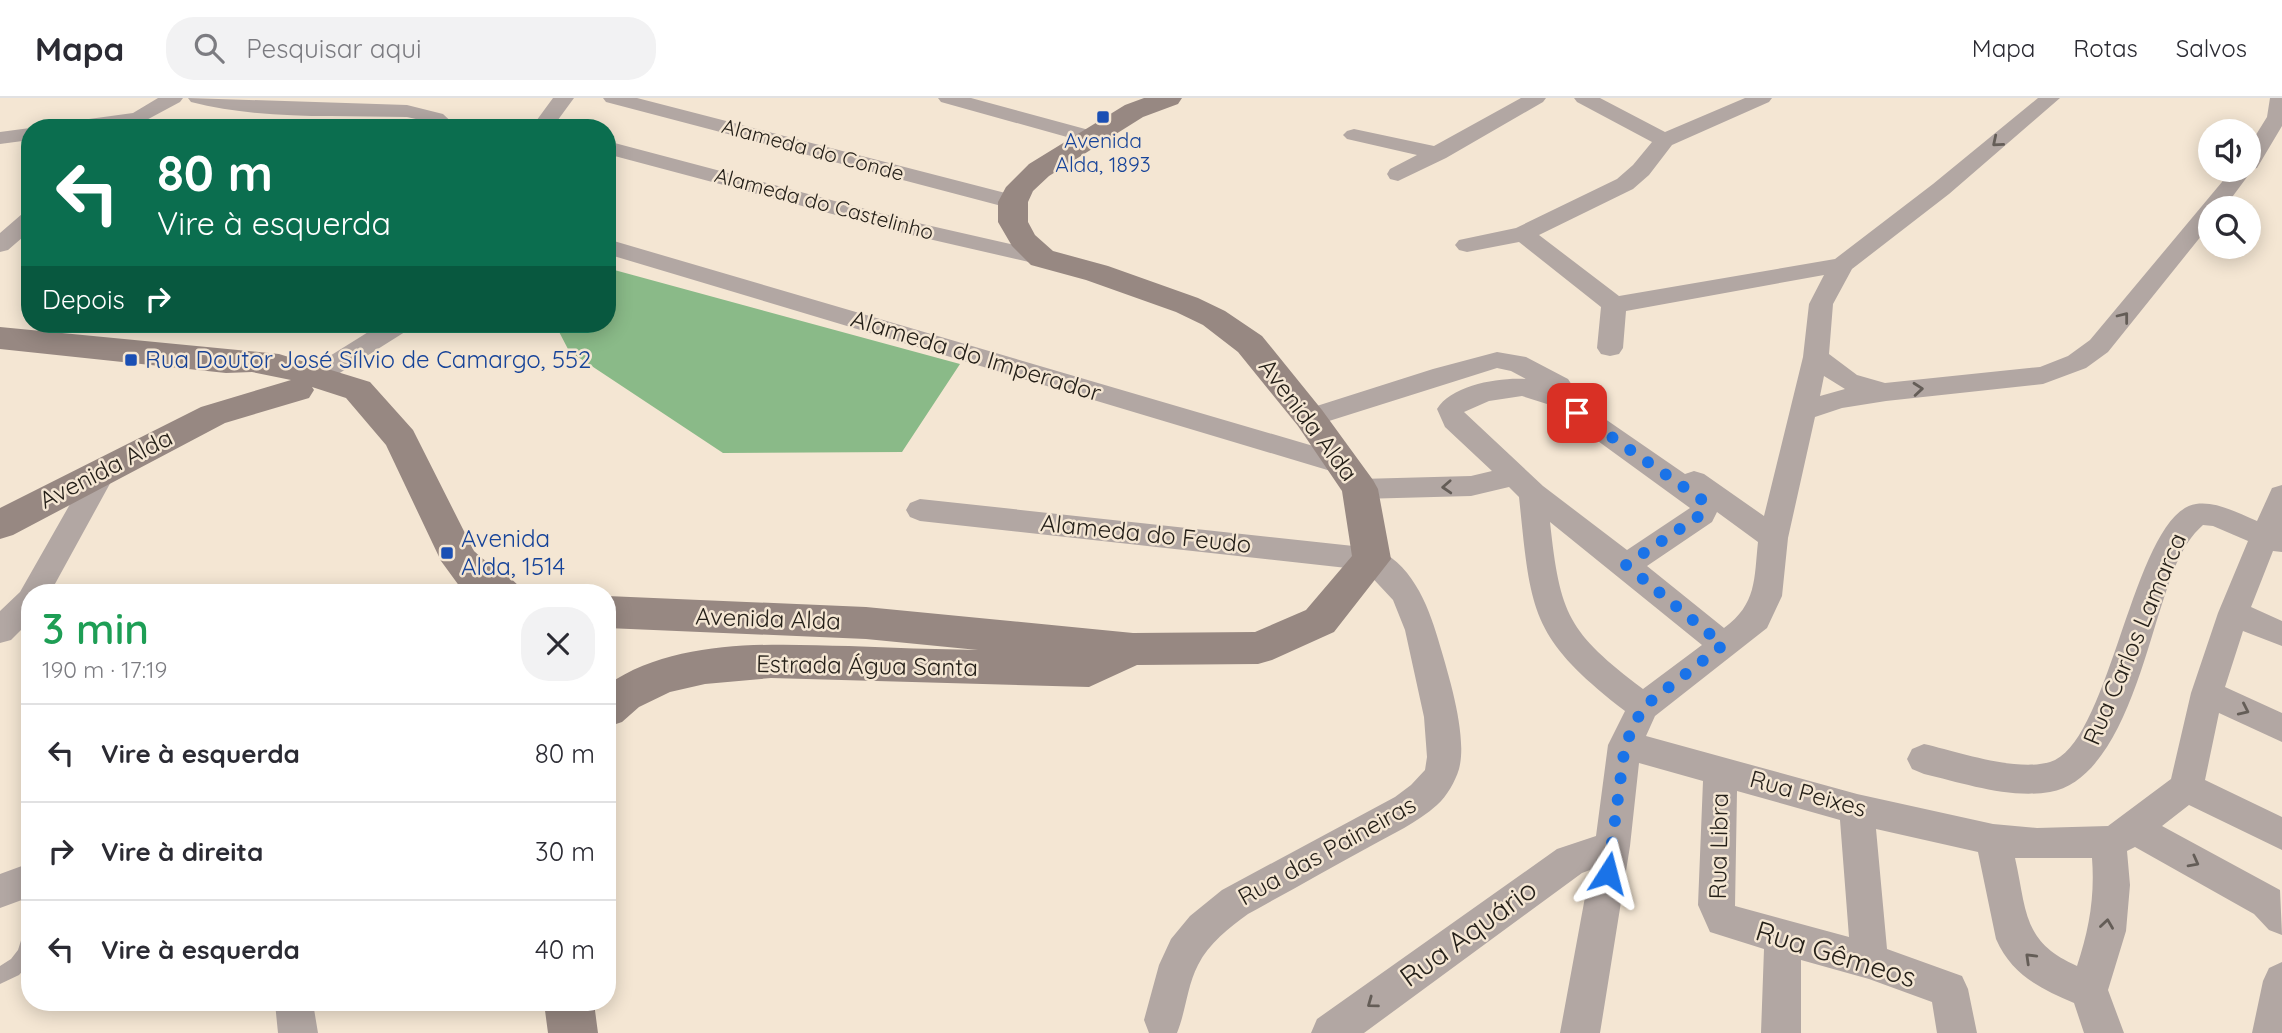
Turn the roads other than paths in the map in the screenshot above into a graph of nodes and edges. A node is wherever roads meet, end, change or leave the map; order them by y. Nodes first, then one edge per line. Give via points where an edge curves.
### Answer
1 (173, 98) edge
2 (198, 98) edge
3 (564, 98) edge
4 (613, 98) edge
5 (948, 98) edge
6 (1169, 98) edge
7 (1536, 98) edge
8 (1584, 98) edge
9 (1762, 98) edge
10 (2050, 98) edge
11 (2279, 99) edge
12 (292, 102) edge
13 (142, 119) edge
14 (437, 119) edge
15 (548, 119) edge
16 (21, 135) edge
17 (1354, 135) dead end
18 (0, 138) edge
19 (1092, 138) junction
20 (1664, 140) junction
21 (2261, 143) edge
22 (616, 149) edge
23 (1438, 153) junction
24 (1398, 174) dead end
25 (2233, 182) edge
26 (1013, 201) junction
27 (0, 213) edge
28 (21, 216) edge
29 (21, 225) edge
30 (1523, 234) junction
31 (0, 245) edge
32 (1467, 245) dead end
33 (616, 249) edge
34 (1042, 258) junction
35 (1842, 265) junction
36 (1757, 278) junction
37 (1821, 304) junction
38 (1614, 305) junction
39 (384, 333) edge
40 (0, 338) edge
41 (1609, 348) dead end
42 (1816, 357) junction
43 (226, 362) junction
44 (305, 379) junction
45 (261, 380) junction
46 (1886, 392) junction
47 (1804, 411) junction
48 (213, 415) junction
49 (1310, 418) junction
50 (104, 470) junction
51 (1352, 477) junction
52 (1524, 485) junction
53 (2282, 495) edge
54 (920, 510) dead end
55 (0, 524) edge
56 (1773, 538) junction
57 (2273, 539) edge
58 (1372, 559) junction
59 (1626, 565) junction
60 (40, 584) edge
61 (488, 584) edge
62 (21, 610) edge
63 (616, 612) edge
64 (2233, 613) junction
65 (0, 631) edge
66 (2282, 634) edge
67 (1723, 645) junction
68 (1133, 649) junction
69 (2207, 693) junction
70 (616, 701) edge
71 (1643, 707) junction
72 (2282, 728) edge
73 (1625, 745) junction
74 (1924, 759) dead end
75 (1720, 770) junction
76 (2186, 787) junction
77 (1857, 809) junction
78 (2282, 834) edge
79 (2121, 836) junction
80 (1993, 840) junction
81 (1612, 846) junction
82 (21, 883) edge
83 (0, 891) edge
84 (2282, 918) edge
85 (1723, 920) joint
86 (1783, 939) junction
87 (1869, 961) junction
88 (21, 962) edge
89 (0, 975) edge
90 (2282, 981) edge
91 (2089, 990) junction
92 (295, 1011) edge
93 (570, 1011) edge
94 (1163, 1020) dead end
95 (299, 1033) edge
96 (573, 1033) edge
97 (1331, 1033) edge
98 (1580, 1033) edge
99 (1781, 1033) edge
100 (1957, 1033) edge
101 (2104, 1033) edge
102 (2272, 1033) edge

1 - 13 street
2 - 12 street via 214,103
3 - 15 street
4 - 26 street, Alameda do Conde
5 - 19 street
6 - 19 street via 1134,111
7 - 23 street
8 - 20 street
9 - 20 street
10 -> 35 street
11 - 21 street via 2277,117
12 - 14 street via 407,111
16 - 18 street
17 - 23 street
19 - 26 street via 1039,170 1020,187
20 - 30 street via 1625,184
22 - 34 street, Alameda do Castelinho
23 - 24 street
46 -> 25 street via 2043,376 2077,362 2108,337
26 - 34 street via 1013,222 1023,240
27 - 28 street
29 - 31 street
30 - 32 street
30 - 38 street
33 - 51 street, Alameda do Imperador
34 - 49 street, Avenida Alda via 1160,294 1214,318 1250,344
35 - 36 street
35 - 37 street
36 - 37 street via 1794,289
36 - 38 street
37 - 42 street
38 - 41 street
39 - 44 street
40 - 43 street
42 - 46 street via 1848,381
42 - 47 street
43 - 44 street via 252,361
43 - 45 street
44 - 45 street
44 - 48 street, Avenida Alda
44 - 61 street via 373,410 401,439 460,561
45 - 48 street, Avenida Alda
46 - 47 street via 1839,399
47 - 56 street
48 - 50 street, Avenida Alda
49 - 51 street, Avenida Alda
49 - 56 street via 1497,360 1517,363 1568,390
50 - 55 street, Avenida Alda
50 - 60 street
52 -> 51 street, Alameda do Imperador
51 - 58 street, Avenida Alda
52 - 59 street
52 - 59 street via 1454,420 1450,409 1456,402 1501,389 1539,391 1556,398 1701,499 1705,506 1702,514
52 - 71 street via 1555,621 1599,672
53 - 57 street
54 - 58 street, Alameda do Feudo
56 - 67 street via 1767,596 1756,619
57 - 64 street
57 - 74 street, Rua Carlos Lamarca via 2217,516 2197,514 2185,522 2158,572 2109,708 2087,752 2064,773 2032,779
58 - 68 street, Avenida Alda via 1320,621 1258,648
58 - 94 street, Rua das Paineiras via 1391,572 1416,617 1443,740 1443,766 1436,784 1407,808 1214,917 1178,961
59 - 67 street
62 - 65 street
63 - 68 street, Avenida Alda via 866,623
64 - 66 street
64 - 69 street
67 - 71 street
68 - 70 street, Estrada Água Santa via 1088,670 771,661 720,665 667,674
69 -> 72 street
69 - 76 street
71 - 73 street
73 - 75 street, Rua Peixes
73 - 81 street
75 - 77 street, Rua Peixes
75 - 85 street, Rua Libra via 1716,905
76 - 78 street
76 - 79 street
77 - 80 street, Rua Peixes
77 - 87 street
79 - 80 street, Rua Peixes via 2036,844
79 -> 84 street via 2267,902
91 -> 79 street via 2107,931
91 -> 80 street via 2035,965 2022,953
81 -> 97 street, Rua Aquário via 1570,861
81 - 98 street
82 - 83 street
85 - 86 street, Rua Gêmeos
86 - 87 street, Rua Gêmeos
86 - 99 street
87 - 100 street, Rua Gêmeos via 1949,989
88 - 89 lane
90 - 102 street
91 - 101 street
92 - 95 street
93 - 96 street

